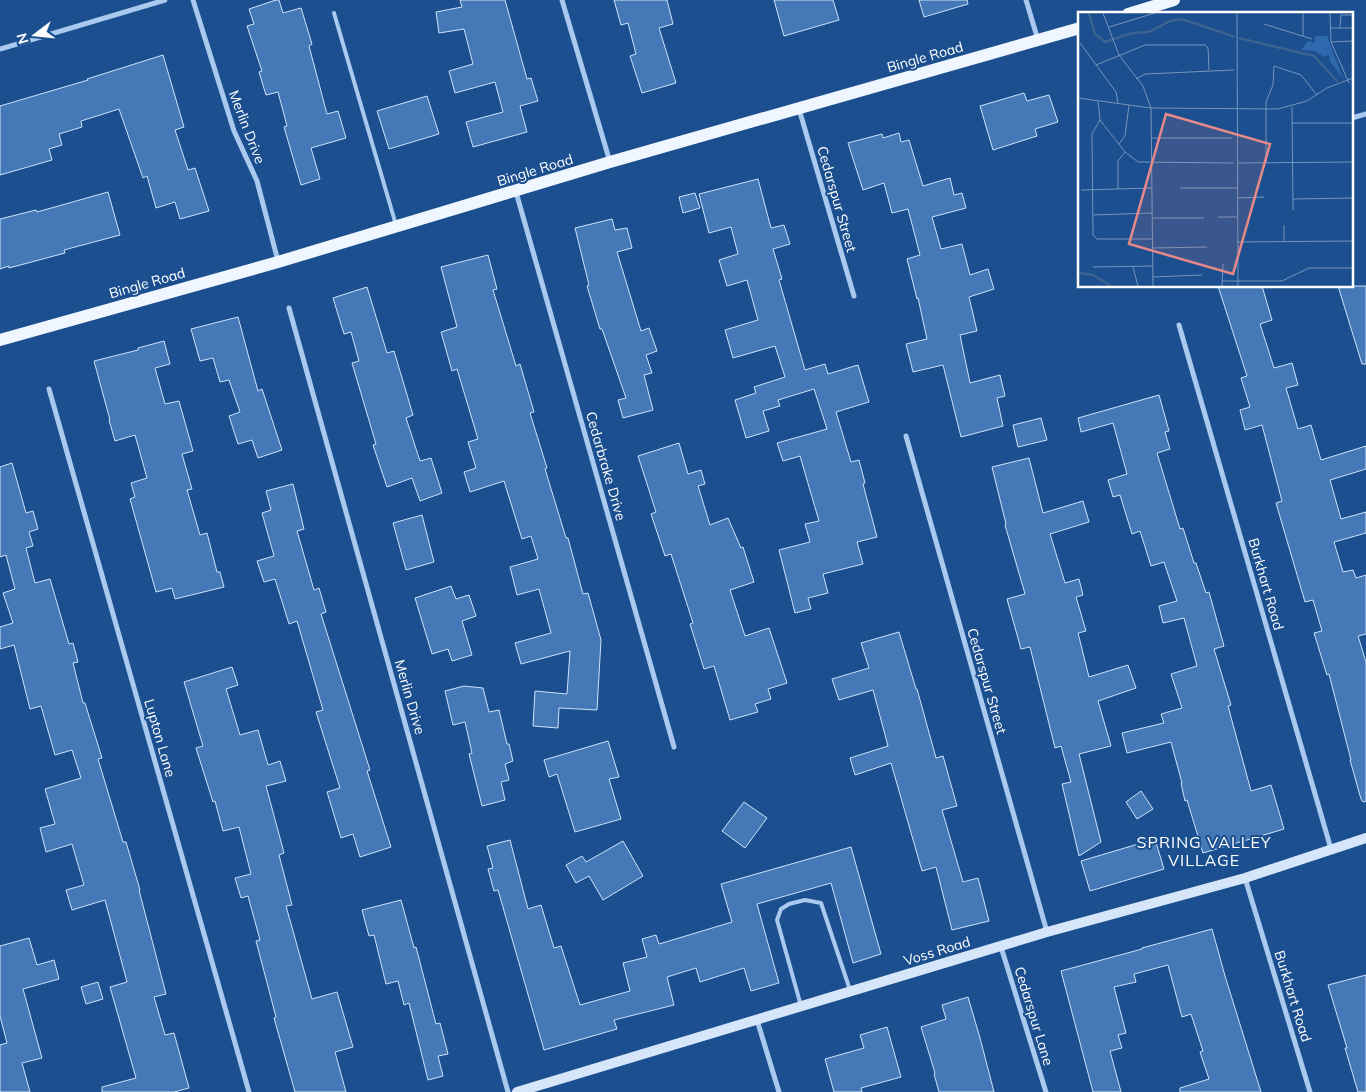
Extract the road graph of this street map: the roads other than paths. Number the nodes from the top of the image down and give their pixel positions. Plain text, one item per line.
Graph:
1 (165, 0) edge
2 (193, 0) edge
3 (562, 0) edge
4 (1026, 0) edge
5 (1174, 0) edge
6 (1135, 12) edge
7 (334, 13) dead end
8 (1078, 29) edge
9 (1038, 40) junction
10 (0, 49) edge
11 (799, 109) junction
12 (610, 162) junction
13 (516, 192) junction
14 (397, 227) junction
15 (278, 262) junction
16 (854, 296) dead end
17 (289, 308) dead end
18 (1179, 325) dead end
19 (0, 340) edge
20 (49, 389) dead end
21 (906, 436) dead end
22 (674, 747) dead end
23 (1366, 838) edge
24 (1331, 849) junction
25 (1245, 878) junction
26 (1047, 932) junction
27 (1001, 947) junction
28 (851, 992) junction
29 (801, 1007) junction
30 (756, 1020) junction
31 (249, 1092) edge
32 (508, 1092) edge
33 (517, 1092) edge
34 (779, 1092) edge
35 (1046, 1092) edge
36 (1310, 1092) edge

1 - 10 street
2 - 15 street, Merlin Drive
3 - 12 street
4 - 9 street
5 - 6 main road
7 - 14 lane
8 - 9 main road, Bingle Road
9 - 11 main road, Bingle Road
11 - 12 main road, Bingle Road
11 - 16 street, Cedarspur Street
12 - 13 main road, Bingle Road
13 - 14 main road, Bingle Road
13 - 22 street, Cedarbrake Drive
14 - 15 main road, Bingle Road
15 - 19 main road, Bingle Road
17 - 32 street, Merlin Drive
18 - 24 street, Burkhart Road
20 - 31 street, Lupton Lane
21 - 26 street, Cedarspur Street
23 - 24 street, Voss Road
24 - 25 street, Voss Road
25 - 26 street, Voss Road
25 - 36 street, Burkhart Road
26 - 27 street, Voss Road
27 - 28 street, Voss Road
27 - 35 street, Cedarspur Lane
28 - 29 street, Voss Road
28 - 29 lane
29 - 30 street, Voss Road
30 - 33 street, Voss Road
30 - 34 street

